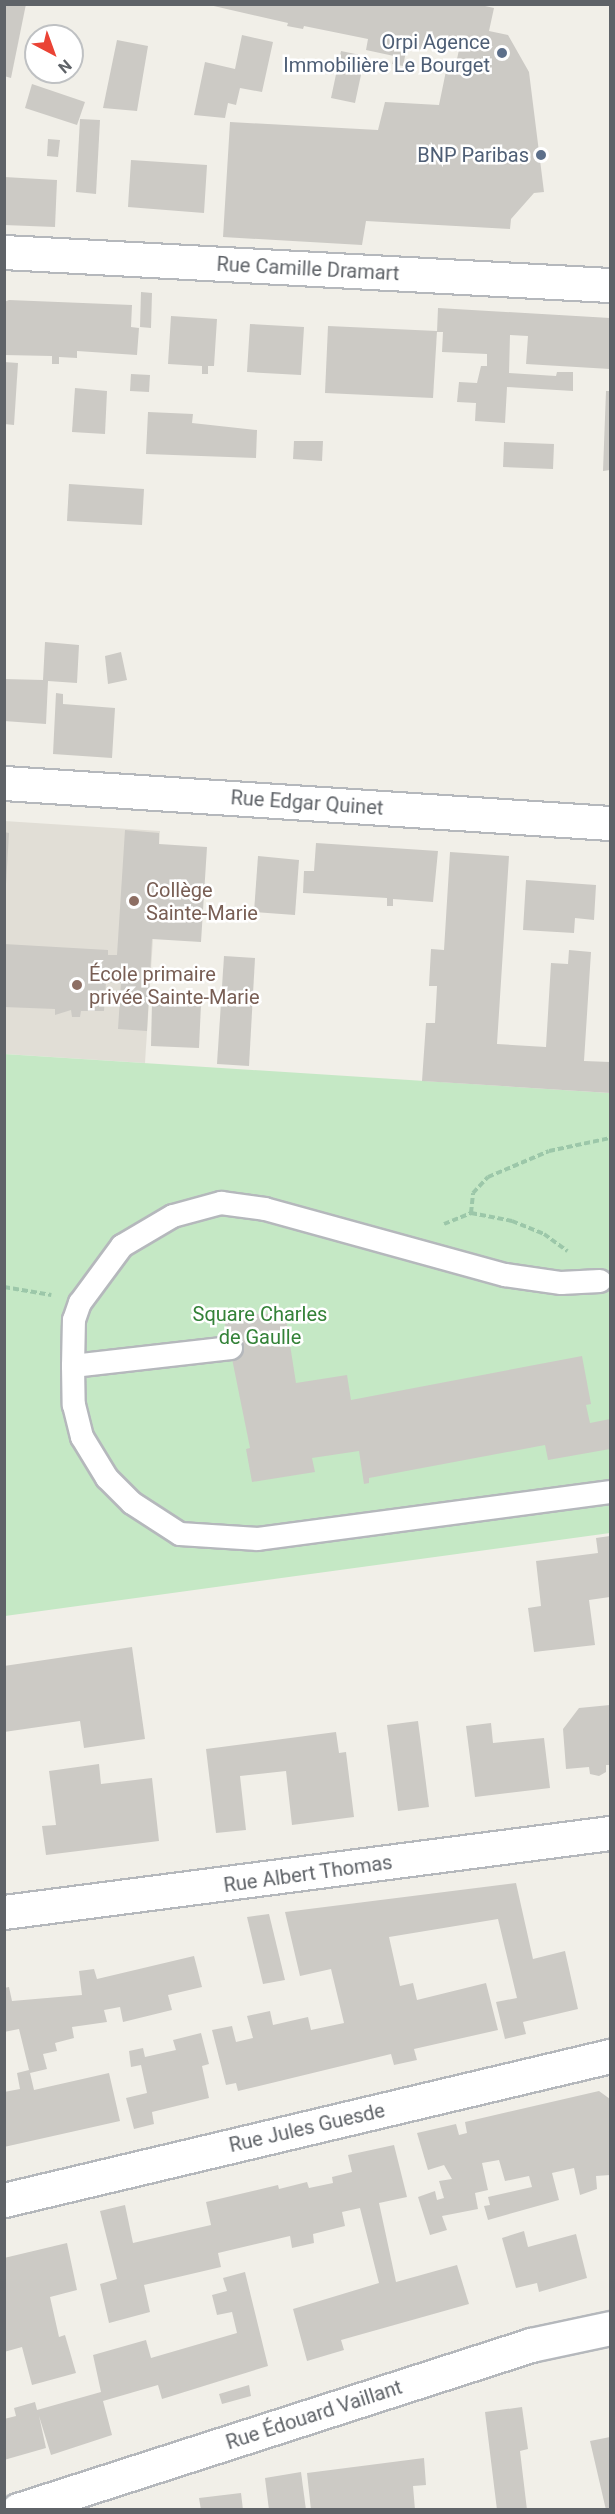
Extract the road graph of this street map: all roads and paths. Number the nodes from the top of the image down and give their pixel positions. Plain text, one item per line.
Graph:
1 (4, 252) edge
2 (610, 285) edge
3 (4, 783) edge
4 (610, 823) edge
5 (610, 1138) edge
6 (471, 1213) junction
7 (416, 1250) junction
8 (600, 1281) joint
9 (4, 1287) edge
10 (80, 1303) junction
11 (231, 1348) dead end
12 (73, 1366) junction
13 (610, 1492) edge
14 (610, 1833) edge
15 (4, 1912) edge
16 (610, 2056) edge
17 (4, 2200) edge
18 (610, 2328) edge
19 (94, 2498) edge
20 (18, 2510) edge

1 - 2 street, Rue Camille Dramart
3 - 4 street, Rue Edgar Quinet
5 - 6 path
6 - 7 path
6 - 8 path
7 - 8 lane
7 - 10 lane
9 - 10 path
10 - 12 lane
11 - 12 lane
12 - 13 lane
14 - 15 street, Rue Albert Thomas
16 - 17 street, Rue Jules Guesde
18 - 19 street, Rue Édouard Vaillant
19 - 20 street, Rue Édouard Vaillant

